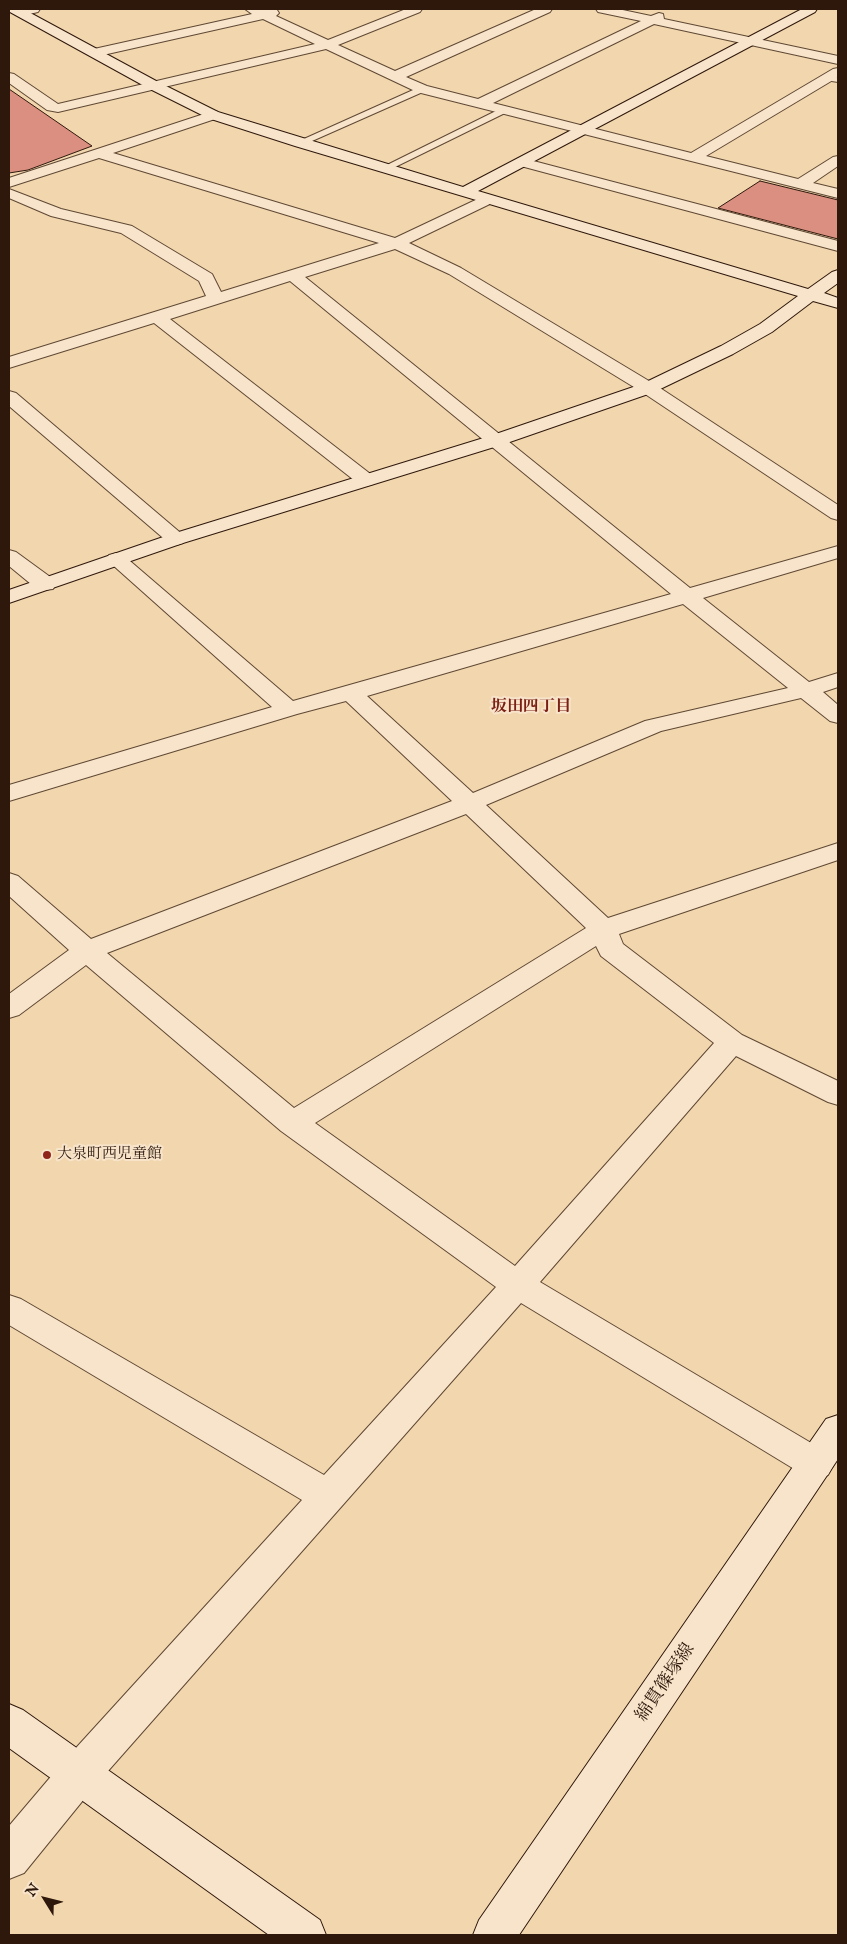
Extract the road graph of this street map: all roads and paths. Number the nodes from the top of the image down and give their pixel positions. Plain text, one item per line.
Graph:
1 (34, 9) edge
2 (251, 9) edge
3 (283, 9) edge
4 (416, 9) edge
5 (546, 9) edge
6 (602, 9) edge
7 (675, 9) edge
8 (811, 9) edge
9 (15, 12) edge
10 (265, 16) junction
11 (653, 20) junction
12 (751, 41) junction
13 (327, 45) junction
14 (94, 52) junction
15 (838, 60) edge
16 (393, 76) junction
17 (9, 77) edge
18 (835, 77) edge
19 (154, 85) junction
20 (422, 89) junction
21 (480, 103) junction
22 (504, 110) junction
23 (213, 115) junction
24 (584, 130) junction
25 (300, 143) junction
26 (98, 153) junction
27 (694, 157) junction
28 (838, 160) edge
29 (522, 162) junction
30 (386, 168) junction
31 (9, 183) edge
32 (801, 184) junction
33 (465, 192) junction
34 (9, 193) edge
35 (838, 194) edge
36 (490, 199) junction
37 (396, 243) junction
38 (838, 246) edge
39 (838, 275) edge
40 (294, 276) junction
41 (811, 295) junction
42 (216, 299) junction
43 (838, 303) edge
44 (157, 317) junction
45 (9, 363) edge
46 (648, 388) junction
47 (9, 397) edge
48 (497, 440) junction
49 (366, 480) junction
50 (838, 514) edge
51 (176, 538) junction
52 (838, 552) edge
53 (9, 556) edge
54 (116, 559) junction
55 (45, 584) junction
56 (688, 597) junction
57 (9, 598) edge
58 (838, 680) edge
59 (807, 690) junction
60 (350, 693) junction
61 (289, 709) junction
62 (838, 716) edge
63 (9, 793) edge
64 (470, 803) junction
65 (838, 851) edge
66 (9, 882) edge
67 (604, 929) junction
68 (87, 952) junction
69 (9, 1008) edge
70 (732, 1042) junction
71 (838, 1094) edge
72 (292, 1123) junction
73 (518, 1286) junction
74 (9, 1309) edge
75 (838, 1430) edge
76 (816, 1464) junction
77 (328, 1496) junction
78 (9, 1724) edge
79 (78, 1774) junction
80 (9, 1858) edge
81 (305, 1935) edge
82 (494, 1935) edge

1 - 9 street
2 - 10 street
3 - 10 street
4 - 13 street
5 - 16 street
6 - 11 street
7 - 11 street
8 - 12 street
9 - 14 street
10 - 13 street
10 - 14 street
11 - 12 street
11 - 21 street
12 - 15 street
12 - 24 street
13 - 16 street
13 - 19 street
14 - 19 street
16 - 20 street
17 - 19 street
18 - 27 street
19 - 23 street
20 - 21 street
20 - 25 lane
21 - 22 street
22 - 24 street
22 - 30 lane
23 - 25 street
23 - 26 street
24 - 27 street
24 - 29 street
25 - 30 street
26 - 31 street
26 - 37 street
27 - 32 street
28 - 32 street
29 - 33 street
29 - 38 street
30 - 33 street
32 - 35 street
33 - 36 street
34 - 42 street
36 - 37 street
36 - 41 street
37 - 40 street
37 - 46 street
39 - 41 street
40 - 42 street
40 - 48 street
41 - 43 street
41 - 46 street
42 - 44 street
44 - 45 street
44 - 49 street
46 - 48 street
46 - 50 street
47 - 51 street
48 - 49 street
48 - 56 street
49 - 51 street
51 - 54 street
52 - 56 street
53 - 55 street
54 - 55 street
54 - 61 street
55 - 57 street
56 - 59 street
56 - 60 street
58 - 59 street
59 - 62 street
59 - 64 street
60 - 61 street
60 - 64 street
61 - 63 street
64 - 67 street
64 - 68 street
65 - 67 street
66 - 68 street
67 - 70 street
67 - 72 street
68 - 69 street
68 - 72 street
70 - 71 street
70 - 73 street
72 - 73 street
73 - 76 street
73 - 77 street
74 - 77 street
75 - 76 street, 綿貫篠塚線
76 - 82 street, 綿貫篠塚線
77 - 79 street
78 - 79 street
79 - 80 street
79 - 81 street

